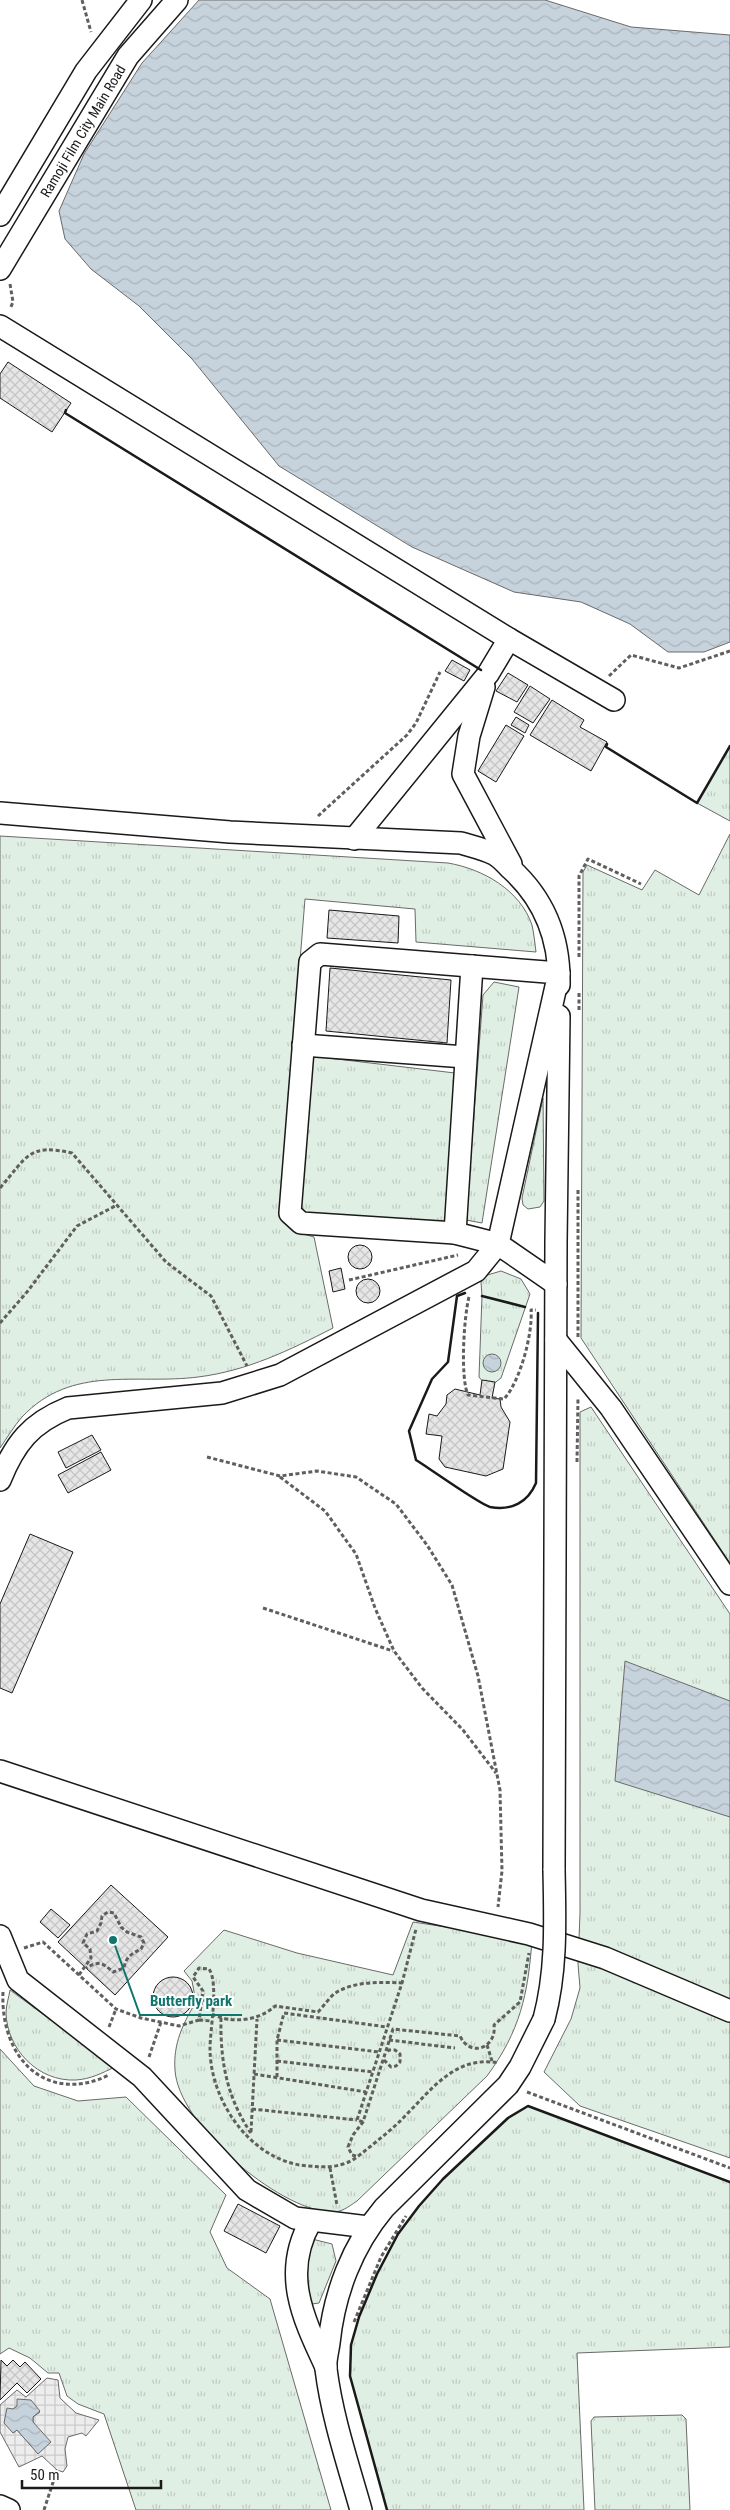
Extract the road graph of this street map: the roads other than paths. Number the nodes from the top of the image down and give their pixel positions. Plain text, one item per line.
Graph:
1 (141, 0) edge
2 (177, 0) edge
3 (0, 214) edge
4 (0, 220) edge
5 (22, 232) junction
6 (4, 273) edge
7 (1, 327) edge
8 (509, 639) junction
9 (488, 674) junction
10 (605, 694) road end
11 (0, 812) edge
12 (354, 839) junction
13 (518, 876) junction
14 (472, 966) junction
15 (559, 973) junction
16 (304, 1045) junction
17 (465, 1057) junction
18 (455, 1233) junction
19 (498, 1244) junction
20 (556, 1284) junction
21 (556, 1340) junction
22 (0, 1480) edge
23 (730, 1584) edge
24 (0, 1771) edge
25 (7, 1954) edge
26 (730, 2011) edge
27 (311, 2221) junction
28 (368, 2227) junction
29 (326, 2368) junction
30 (0, 2506) edge
31 (9, 2510) edge
32 (361, 2510) edge

1 - 3 street, Ramoji Film City Main Road
2 - 5 street, Ramoji Film City Main Road
4 - 5 street
5 - 6 street, Ramoji Film City Main Road
7 - 8 street
8 - 9 street
8 - 10 street
9 - 12 street
9 - 13 street
11 - 12 street
12 - 13 street
13 - 15 street
14 - 15 street
14 - 16 street
14 - 17 street
15 - 19 street
15 - 20 street
16 - 17 street
16 - 18 street
17 - 18 street
18 - 19 street
19 - 20 street
19 - 22 street
20 - 21 street
21 - 23 street
21 - 28 street, bridge
24 - 26 street
25 - 27 street
27 - 28 street
27 - 29 street
28 - 29 street
29 - 32 street
30 - 31 street

